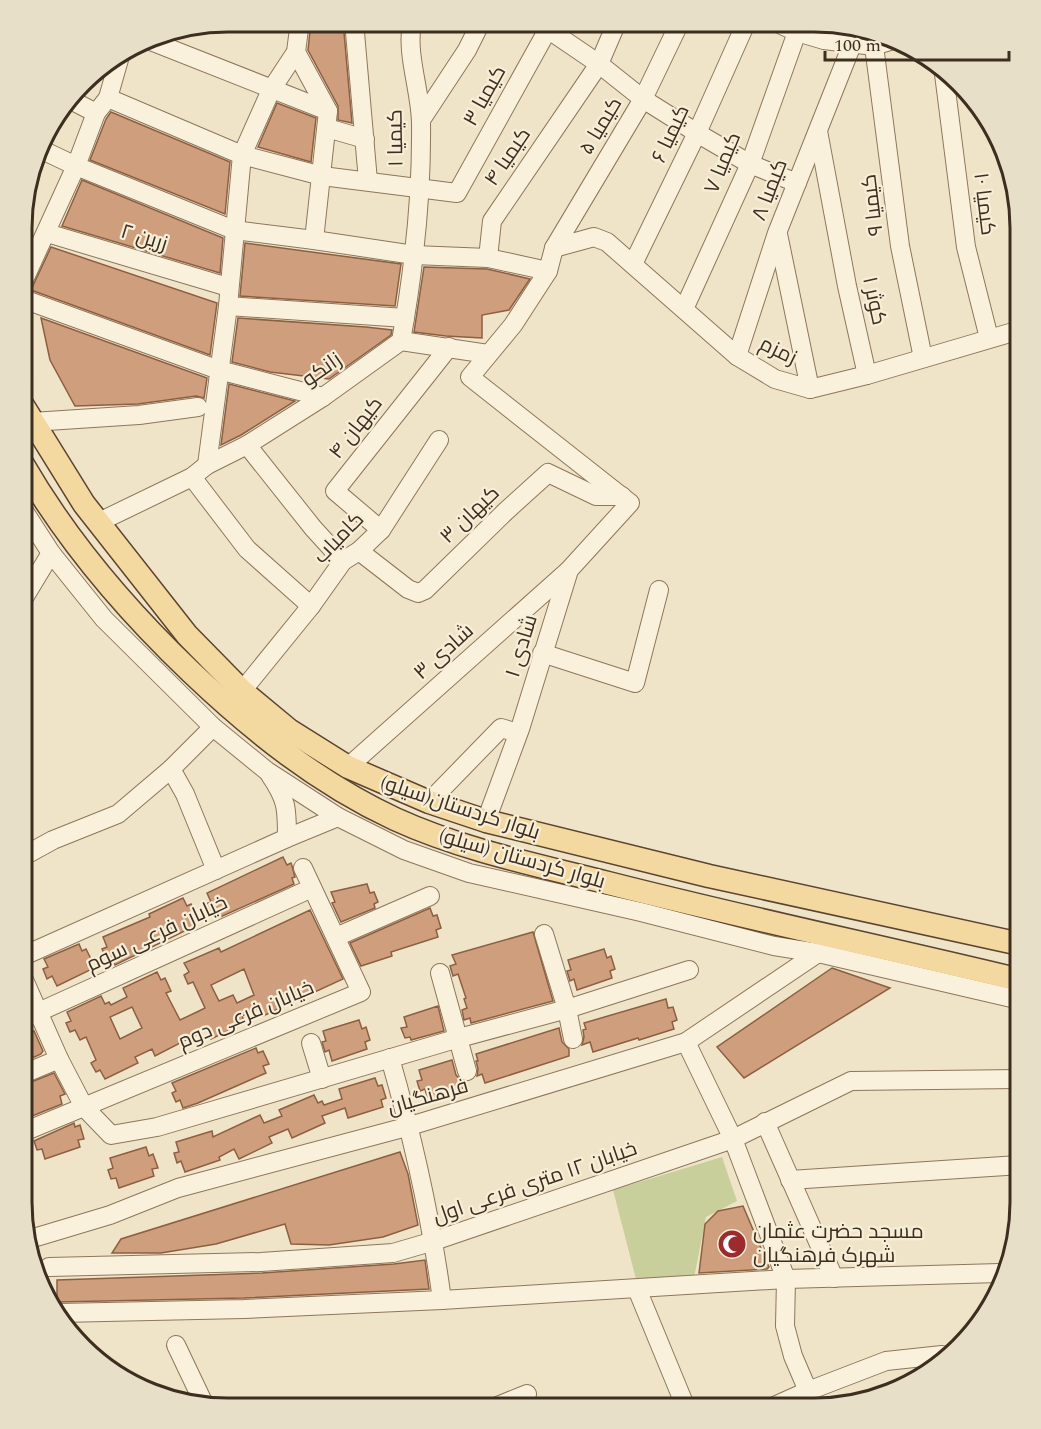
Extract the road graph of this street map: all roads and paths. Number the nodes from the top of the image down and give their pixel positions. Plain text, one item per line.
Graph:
1 (295, 32) edge
2 (355, 32) edge
3 (411, 32) edge
4 (476, 32) edge
5 (547, 32) edge
6 (558, 32) edge
7 (613, 32) edge
8 (675, 32) edge
9 (742, 32) edge
10 (797, 32) edge
11 (827, 33) edge
12 (853, 42) junction
13 (158, 44) edge
14 (882, 44) edge
15 (296, 52) junction
16 (599, 64) junction
17 (116, 66) edge
18 (945, 82) edge
19 (271, 90) junction
20 (108, 98) junction
21 (643, 99) junction
22 (77, 103) edge
23 (96, 113) junction
24 (327, 120) junction
25 (421, 120) junction
26 (817, 129) junction
27 (697, 133) junction
28 (365, 139) junction
29 (47, 152) edge
30 (242, 155) junction
31 (750, 164) junction
32 (76, 166) junction
33 (322, 176) junction
34 (368, 181) junction
35 (797, 183) junction
36 (418, 188) junction
37 (234, 231) junction
38 (46, 233) junction
39 (777, 233) junction
40 (314, 240) junction
41 (554, 248) junction
42 (414, 255) junction
43 (488, 258) junction
44 (32, 263) edge
45 (633, 264) junction
46 (548, 271) junction
47 (228, 296) junction
48 (32, 302) edge
49 (684, 309) junction
50 (405, 318) junction
51 (1010, 333) edge
52 (989, 338) junction
53 (401, 341) junction
54 (449, 346) junction
55 (488, 354) junction
56 (737, 356) junction
57 (923, 358) junction
58 (219, 370) junction
59 (867, 375) junction
60 (810, 389) junction
61 (323, 397) junction
62 (198, 407) dead end
63 (32, 413) edge
64 (32, 421) edge
65 (439, 440) dead end
66 (247, 445) junction
67 (207, 465) junction
68 (192, 477) junction
69 (32, 480) edge
70 (626, 499) junction
71 (99, 522) junction
72 (381, 530) junction
73 (32, 531) edge
74 (359, 551) junction
75 (51, 553) junction
76 (343, 561) junction
77 (569, 570) junction
78 (32, 584) edge
79 (659, 590) dead end
80 (311, 606) junction
81 (542, 653) junction
82 (242, 691) junction
83 (213, 727) junction
84 (510, 731) junction
85 (348, 767) junction
86 (171, 770) junction
87 (267, 771) junction
88 (429, 802) junction
89 (338, 817) junction
90 (486, 821) junction
91 (287, 838) junction
92 (32, 852) edge
93 (303, 868) dead end
94 (216, 870) junction
95 (709, 876) junction
96 (312, 888) junction
97 (430, 896) dead end
98 (708, 908) junction
99 (544, 934) dead end
100 (336, 937) junction
101 (1009, 942) edge
102 (820, 943) junction
103 (32, 952) edge
104 (689, 970) dead end
105 (440, 973) dead end
106 (1009, 978) edge
107 (32, 997) edge
108 (1009, 997) edge
109 (567, 1009) junction
110 (39, 1012) junction
111 (32, 1015) edge
112 (459, 1038) junction
113 (573, 1040) dead end
114 (686, 1042) junction
115 (311, 1043) dead end
116 (390, 1058) junction
117 (59, 1059) junction
118 (32, 1070) edge
119 (467, 1071) dead end
120 (322, 1079) junction
121 (1009, 1082) edge
122 (84, 1107) junction
123 (765, 1122) junction
124 (410, 1126) junction
125 (32, 1128) edge
126 (733, 1139) junction
127 (1009, 1166) edge
128 (790, 1180) junction
129 (35, 1238) edge
130 (434, 1241) junction
131 (49, 1266) dead end
132 (995, 1273) edge
133 (834, 1278) junction
134 (786, 1279) junction
135 (637, 1289) junction
136 (442, 1300) junction
137 (65, 1313) edge
138 (176, 1345) dead end
139 (936, 1355) edge
140 (808, 1391) junction
141 (527, 1394) dead end
142 (200, 1396) edge
143 (517, 1398) edge
144 (682, 1398) edge
145 (792, 1398) edge

1 - 15 street
2 - 28 street
3 - 25 street, کیمیا ۱
4 - 25 street
5 - 36 street, کیمیا ۳
6 - 16 street
7 - 16 street, کیمیا ۴
8 - 21 street, کیمیا ۵
9 - 27 street, کیمیا ۶
10 - 31 street, کیمیا ۷
11 - 12 street
12 - 14 street
12 - 26 street, کیمیا ۸
13 - 19 street
14 - 57 street, کیمیا ۹
15 - 19 street
15 - 24 street
16 - 21 street
16 - 43 street, کیمیا ۴
17 - 20 street
18 - 52 street, کیمیا ۱۰
19 - 24 street
19 - 30 street
20 - 23 street
20 - 30 street
21 - 27 street
21 - 41 street, کیمیا ۵
22 - 23 street
23 - 32 street
24 - 28 street
24 - 33 street
25 - 36 street, کیمیا ۱
26 - 35 street, کیمیا ۸
26 - 59 street, کوثر ۱
27 - 31 street
27 - 45 street, کیمیا ۶
28 - 34 street
29 - 32 street
30 - 33 street
30 - 37 street
31 - 35 street
31 - 49 street, کیمیا ۷
32 - 37 street
32 - 38 street
33 - 34 street
33 - 40 street
34 - 36 street
35 - 39 street, کیمیا ۸
36 - 42 street, کیمیا ۱
37 - 40 street
37 - 47 street
38 - 44 street
38 - 47 street, زرین ۲
39 - 56 street, کیمیا ۸
39 - 60 street
40 - 42 street
41 - 45 street, زمزم
41 - 46 street
42 - 43 street
42 - 50 street
43 - 46 street
45 - 49 street, زمزم
46 - 55 street
47 - 50 street, زرین ۲
47 - 58 street
48 - 58 street
49 - 56 street, زمزم
50 - 53 street
51 - 52 street, زمزم
52 - 57 street, زمزم
53 - 54 street
53 - 61 street, زانکو
54 - 55 street
54 - 72 street, کیهان ۴
55 - 70 street
56 - 60 street, زمزم
57 - 59 street, زمزم
58 - 61 street
58 - 67 street
59 - 60 street, زمزم
61 - 66 street, زانکو
62 - 63 street
64 - 71 main road, بلوار کردستان(سیلو)
65 - 72 street, کامیاب
66 - 67 street, زانکو
66 - 76 street
67 - 68 street, زانکو
68 - 71 street, زانکو
68 - 80 street
69 - 98 main road, بلوار کردستان (سیلو)
70 - 74 street, کیهان ۳
70 - 77 street, شادی ۱
71 - 82 main road, بلوار کردستان(سیلو)
72 - 74 street, کامیاب
73 - 75 street
74 - 76 street, کامیاب
75 - 78 street
75 - 83 street
76 - 80 street, کامیاب
77 - 81 street, شادی ۱
77 - 85 street, شادی ۳
79 - 81 street
80 - 82 street, کامیاب
81 - 84 street, شادی ۱
82 - 85 main road, بلوار کردستان(سیلو)
83 - 86 street
83 - 87 street
84 - 88 street
84 - 90 street, شادی ۱
85 - 88 main road, بلوار کردستان(سیلو)
86 - 92 street
86 - 94 street
87 - 89 street
87 - 91 street
88 - 90 main road, بلوار کردستان(سیلو)
89 - 91 street
89 - 102 street
90 - 95 main road, بلوار کردستان(سیلو)
91 - 94 street
93 - 96 street, خیابان فرعی دوم
94 - 103 street
95 - 98 main road
95 - 101 main road, بلوار کردستان(سیلو)
96 - 100 street, خیابان فرعی دوم
96 - 110 street, خیابان فرعی سوم
97 - 100 street
98 - 102 main road, بلوار کردستان (سیلو)
99 - 109 street
100 - 122 street, خیابان فرعی دوم
102 - 106 main road, بلوار کردستان (سیلو)
102 - 108 street
102 - 114 street, فرهنگیان
104 - 109 street
105 - 112 street
107 - 110 street
109 - 112 street
109 - 113 street
110 - 111 street, خیابان فرعی سوم
110 - 117 street
112 - 116 street
112 - 119 street
114 - 124 street, فرهنگیان
114 - 126 street
115 - 120 street
116 - 120 street
116 - 124 street
117 - 118 street
117 - 122 street
120 - 122 street
121 - 123 street, خیابان ۱۲ متری فرعی اول
122 - 125 street, خیابان فرعی دوم
123 - 126 street, خیابان ۱۲ متری فرعی اول
123 - 128 street
124 - 129 street, فرهنگیان
124 - 130 street
126 - 130 street, خیابان ۱۲ متری فرعی اول
126 - 134 street
127 - 128 street
128 - 133 street
130 - 131 street, خیابان ۱۲ متری فرعی اول
130 - 136 street
132 - 133 street
133 - 134 street
134 - 135 street
134 - 140 street
135 - 136 street
135 - 144 street
136 - 137 street
138 - 142 street
139 - 140 street
140 - 145 street
141 - 143 street

